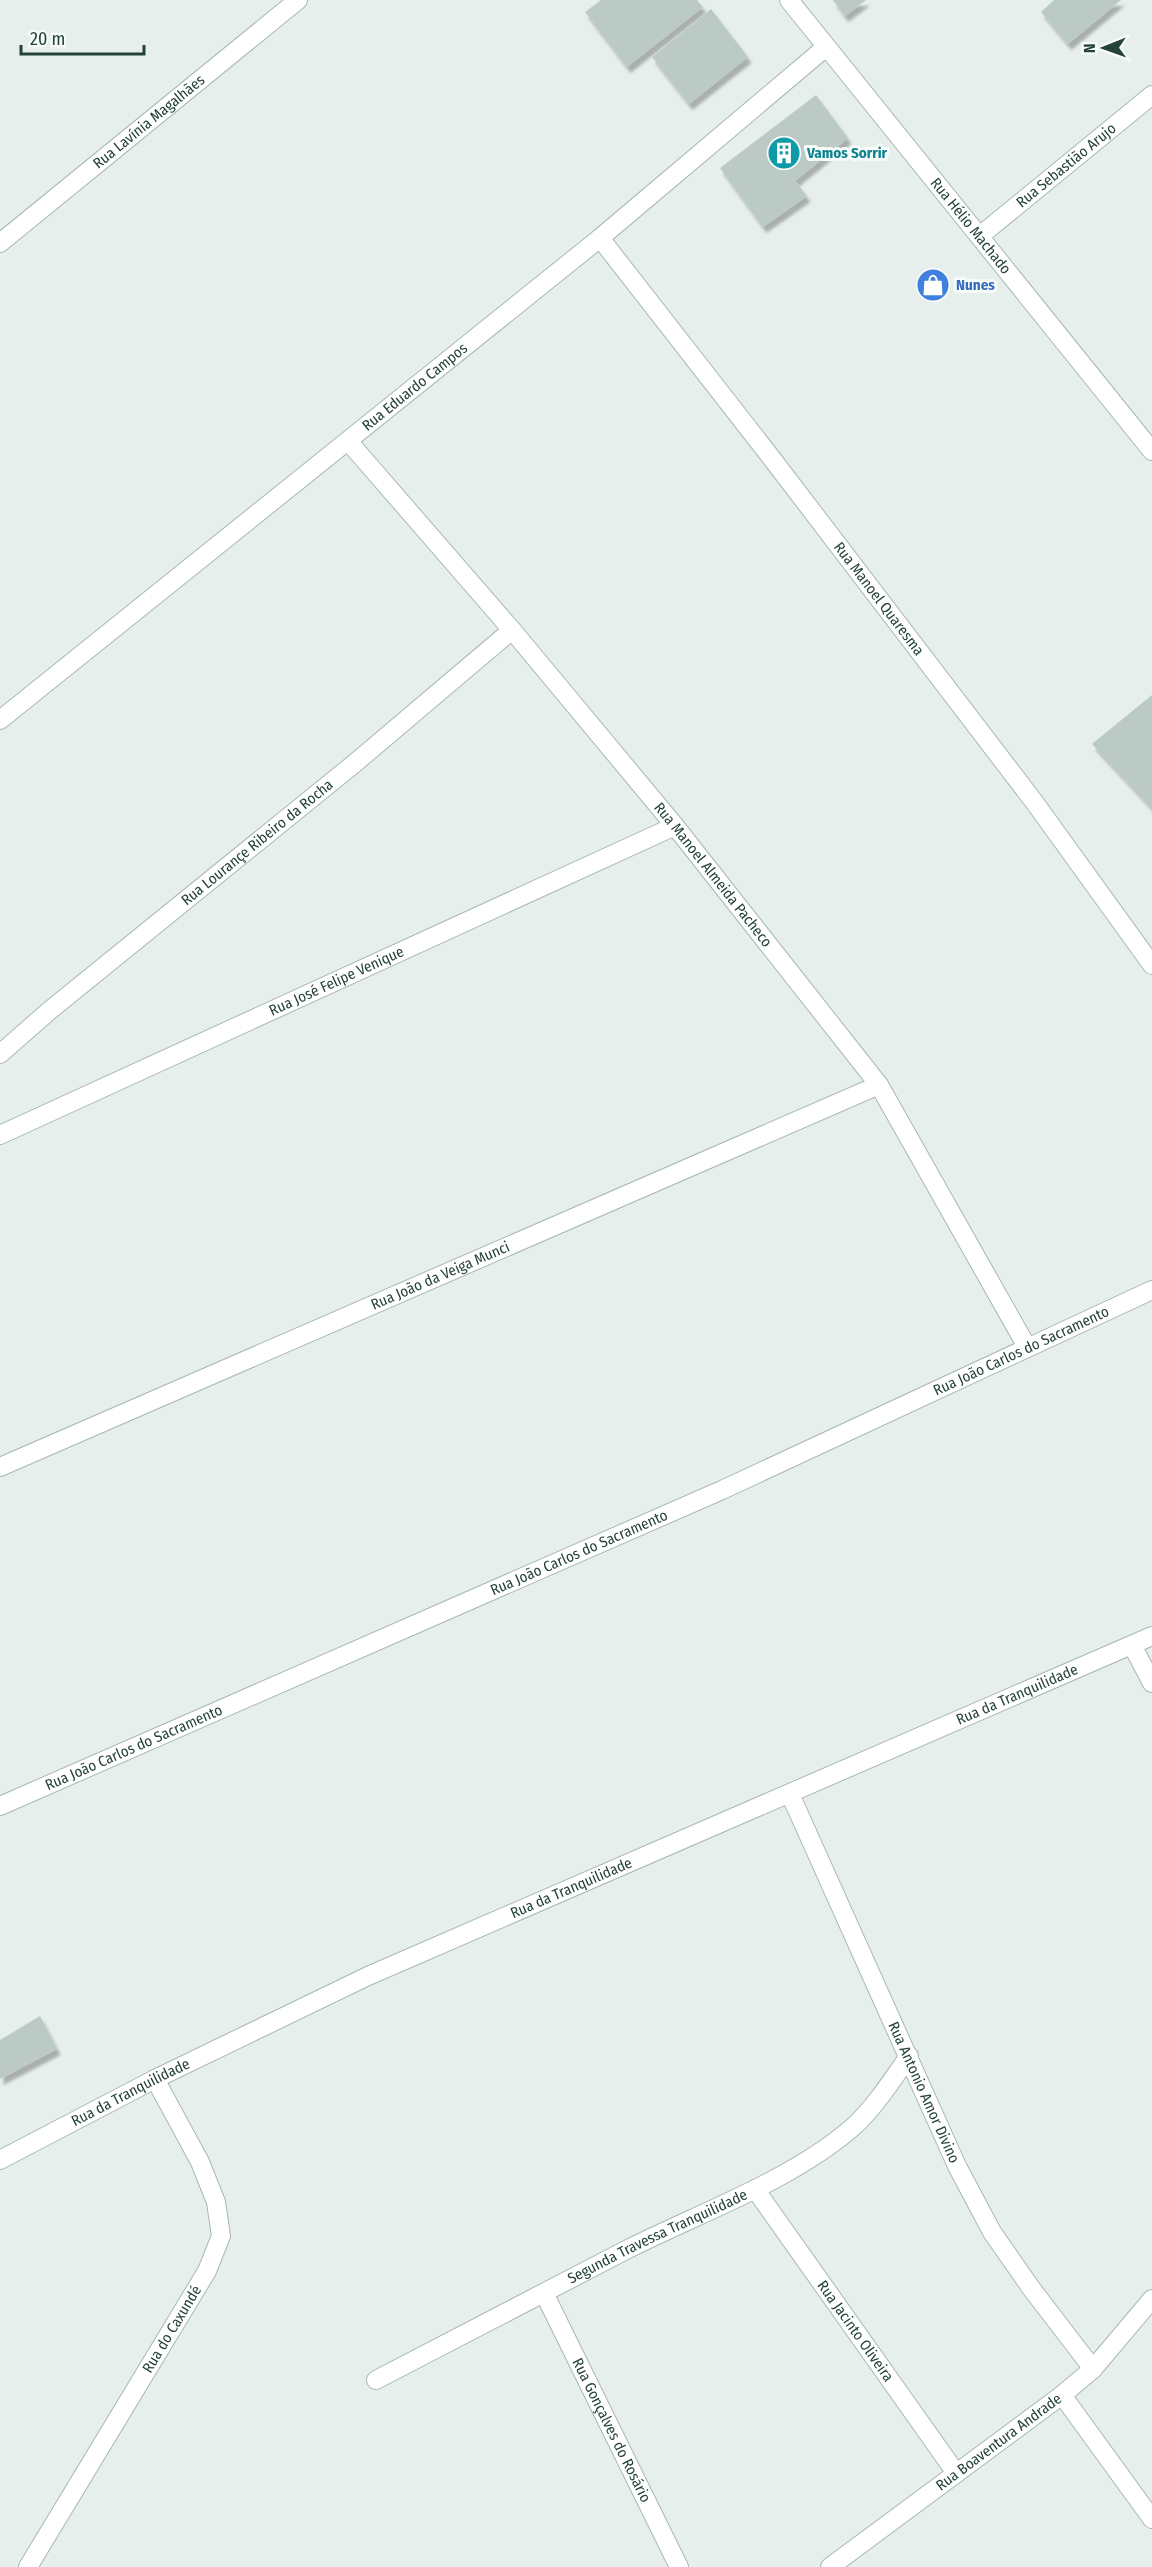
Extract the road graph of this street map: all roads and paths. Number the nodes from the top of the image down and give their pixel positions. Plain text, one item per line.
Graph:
1 (298, 0) edge
2 (789, 0) edge
3 (826, 47) junction
4 (1152, 95) edge
5 (981, 236) junction
6 (600, 238) junction
7 (0, 243) edge
8 (348, 441) junction
9 (1152, 451) edge
10 (512, 630) junction
11 (0, 720) edge
12 (675, 826) junction
13 (1152, 965) edge
14 (0, 1054) edge
15 (879, 1085) junction
16 (0, 1135) edge
17 (1152, 1290) edge
18 (1027, 1347) junction
19 (0, 1467) edge
20 (1152, 1636) edge
21 (1132, 1645) junction
22 (1152, 1683) edge
23 (790, 1794) junction
24 (0, 1806) edge
25 (909, 2056) junction
26 (155, 2079) junction
27 (0, 2160) edge
28 (755, 2189) junction
29 (544, 2293) junction
30 (1152, 2299) edge
31 (1093, 2368) junction
32 (376, 2380) dead end
33 (1062, 2395) junction
34 (956, 2473) junction
35 (1152, 2519) edge
36 (28, 2567) edge
37 (680, 2567) edge
38 (830, 2567) edge

1 - 7 street, Rua Lavínia Magalhães
2 - 3 street, Rua Hélio Machado
3 - 5 street, Rua Hélio Machado
3 - 6 street, Rua Eduardo Campos
4 - 5 street, Rua Sebastião Arujo
5 - 9 street, Rua Hélio Machado
6 - 8 street, Rua Eduardo Campos
6 - 13 street, Rua Manoel Quaresma
8 - 10 street, Rua Manoel Almeida Pacheco
8 - 11 street, Rua Eduardo Campos
10 - 12 street, Rua Manoel Almeida Pacheco
10 - 14 street, Rua Lourançe Ribeiro da Rocha
12 - 15 street, Rua Manoel Almeida Pacheco
12 - 16 street, Rua José Felipe Venique
15 - 18 street, Rua Manoel Almeida Pacheco
15 - 19 street, Rua João da Veiga Munci
17 - 18 street, Rua João Carlos do Sacramento
18 - 24 street, Rua João Carlos do Sacramento
20 - 21 street, Rua da Tranquilidade
21 - 22 street
21 - 23 street, Rua da Tranquilidade
23 - 25 street, Rua Antonio Amor Divino
23 - 26 street, Rua da Tranquilidade
25 - 28 street, Segunda Travessa Tranquilidade
25 - 31 street, Rua Antonio Amor Divino
26 - 27 street, Rua da Tranquilidade
26 - 36 street, Rua do Caxundé
28 - 29 street, Segunda Travessa Tranquilidade
28 - 34 street, Rua Jacinto Oliveira
29 - 32 street, Segunda Travessa Tranquilidade
29 - 37 street, Rua Gonçalves do Rosário
30 - 31 street, Rua Boaventura Andrade
31 - 33 street, Rua Boaventura Andrade
33 - 34 street, Rua Boaventura Andrade
33 - 35 street
34 - 38 street, Rua Boaventura Andrade

